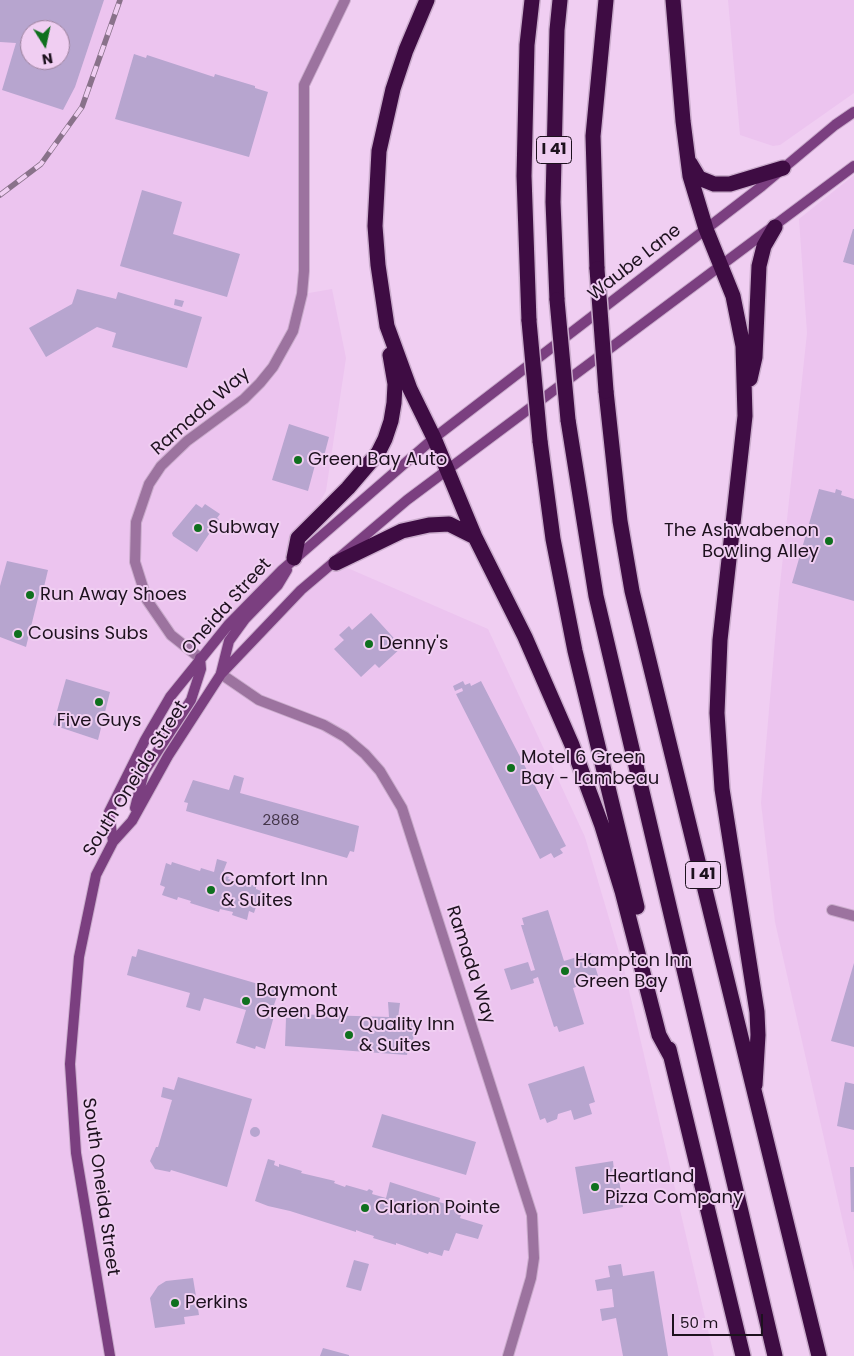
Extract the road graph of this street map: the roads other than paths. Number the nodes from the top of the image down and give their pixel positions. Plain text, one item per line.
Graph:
1 (345, 0) edge
2 (427, 0) edge
3 (532, 0) edge
4 (560, 0) edge
5 (606, 0) edge
6 (673, 0) edge
7 (854, 112) edge
8 (687, 156) junction
9 (854, 166) edge
10 (784, 168) junction
11 (775, 227) junction
12 (706, 228) junction
13 (722, 266) junction
14 (387, 326) junction
15 (745, 392) junction
16 (434, 438) junction
17 (446, 471) junction
18 (475, 537) junction
19 (294, 558) junction
20 (336, 563) junction
21 (200, 658) junction
22 (221, 674) junction
23 (132, 821) junction
24 (113, 842) junction
25 (832, 910) dead end
26 (854, 916) edge
27 (671, 1057) junction
28 (755, 1085) junction
29 (110, 1356) edge
30 (508, 1356) edge
31 (743, 1356) edge
32 (775, 1356) edge
33 (819, 1356) edge

1 - 21 street, Ramada Way
2 - 14 highway
3 - 27 highway, bridge
4 - 32 highway, I 41, bridge
5 - 28 highway, I 41, bridge
6 - 8 highway
7 - 10 street, Waube Lane
8 - 10 highway
8 - 12 highway
9 - 11 street
10 - 12 street, Waube Lane
11 - 13 street
11 - 15 highway
12 - 13 highway
12 - 16 street, Waube Lane
13 - 15 highway
13 - 17 street
14 - 16 highway
14 - 19 highway
15 - 28 highway
16 - 17 highway
16 - 19 street, Oneida Street
17 - 18 highway
17 - 20 street, South Oneida Street
18 - 20 highway
18 - 27 highway
19 - 21 street, Oneida Street
19 - 22 street
20 - 22 street, South Oneida Street
21 - 23 street
21 - 24 street, Oneida Street
22 - 23 street, South Oneida Street
22 - 30 street, Ramada Way
23 - 24 street, South Oneida Street
24 - 29 street, South Oneida Street
25 - 26 street
27 - 31 highway
28 - 33 highway, I 41

